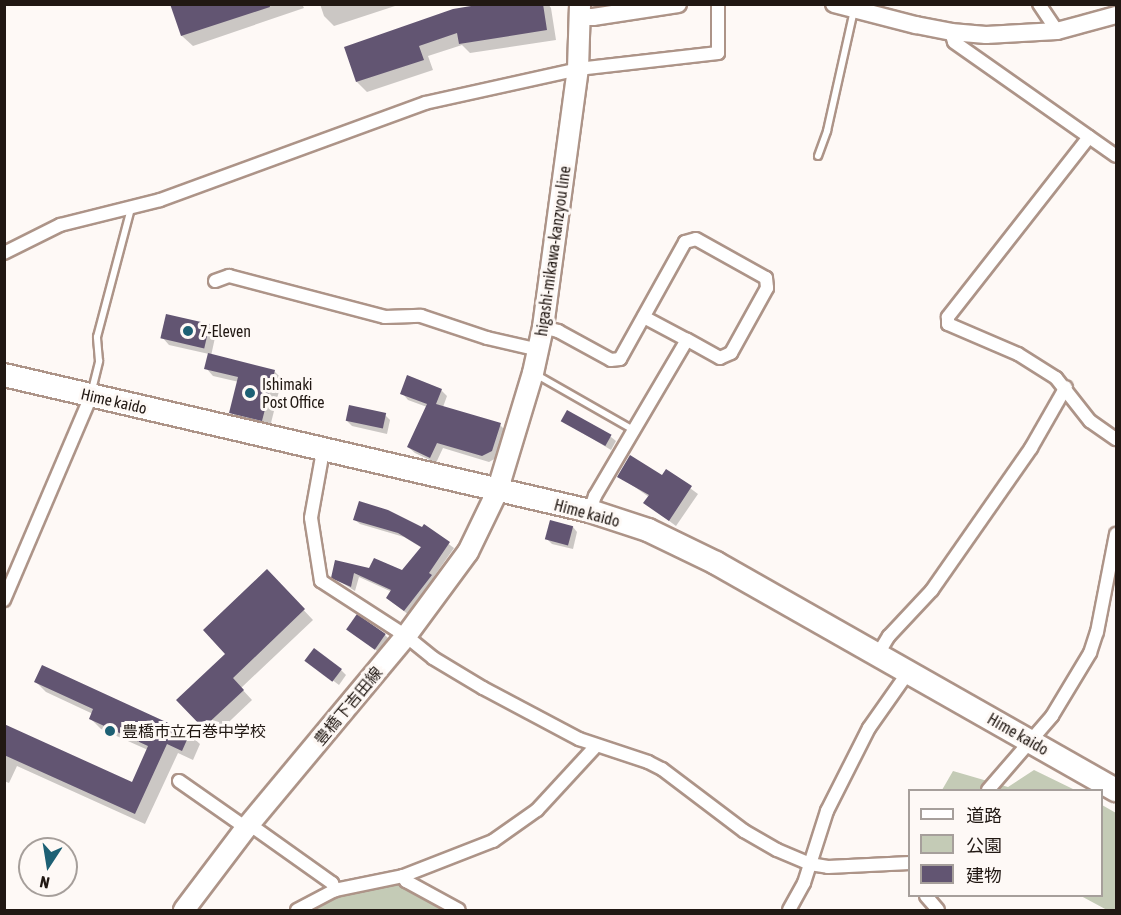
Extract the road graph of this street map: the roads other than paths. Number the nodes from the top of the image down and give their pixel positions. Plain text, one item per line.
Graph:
1 (678, 4) edge
2 (718, 4) edge
3 (834, 4) edge
4 (1039, 4) edge
5 (579, 10) edge
6 (854, 10) junction
7 (1116, 15) edge
8 (1057, 30) junction
9 (951, 32) junction
10 (578, 69) junction
11 (1089, 137) junction
12 (818, 156) dead end
13 (1116, 156) edge
14 (131, 207) junction
15 (4, 253) edge
16 (215, 281) dead end
17 (644, 318) junction
18 (543, 327) junction
19 (687, 340) junction
20 (539, 350) junction
21 (533, 373) junction
22 (4, 375) edge
23 (1066, 387) junction
24 (91, 396) junction
25 (635, 432) junction
26 (1116, 440) edge
27 (323, 451) junction
28 (497, 492) junction
29 (590, 512) junction
30 (1116, 534) edge
31 (4, 600) edge
32 (406, 636) junction
33 (878, 654) junction
34 (909, 671) junction
35 (1032, 742) junction
36 (596, 746) junction
37 (179, 782) dead end
38 (989, 789) edge
39 (1116, 790) edge
40 (248, 826) junction
41 (810, 864) junction
42 (908, 865) edge
43 (403, 876) junction
44 (335, 890) junction
45 (927, 897) edge
46 (184, 910) edge
47 (297, 910) edge
48 (459, 910) edge
49 (789, 910) edge
50 (938, 910) edge

1 - 5 street
2 - 10 street
3 - 6 street
4 - 8 street
5 - 10 main road, higashi-mikawa-kanzyou line
6 - 9 street
6 - 12 lane
7 - 8 street
8 - 9 street
9 - 11 street
10 - 14 street
10 - 18 main road, higashi-mikawa-kanzyou line
11 - 13 street
11 - 23 street
14 - 15 street
14 - 24 lane
16 - 20 street
17 - 18 street
17 - 19 street
17 - 19 street
18 - 20 main road, higashi-mikawa-kanzyou line
19 - 25 street
20 - 21 main road, higashi-mikawa-kanzyou line
21 - 25 lane
21 - 28 main road, higashi-mikawa-kanzyou line
22 - 24 highway, Hime kaido
23 - 26 street
23 - 33 street
24 - 27 highway, Hime kaido
24 - 31 street
25 - 29 street
27 - 28 highway, Hime kaido
27 - 32 street
28 - 29 highway, Hime kaido
28 - 32 main road, 豊橋下吉田線
29 - 33 highway, Hime kaido
30 - 35 street
32 - 36 street
32 - 40 main road, 豊橋下吉田線
33 - 34 highway, Hime kaido
34 - 35 highway, Hime kaido
34 - 41 street
35 - 38 street
35 - 39 highway, Hime kaido
36 - 41 street
36 - 43 street
37 - 40 street
40 - 44 street
40 - 46 main road, 豊橋下吉田線
41 - 42 street
41 - 49 street
43 - 44 street
43 - 48 street
44 - 47 street
45 - 50 street

